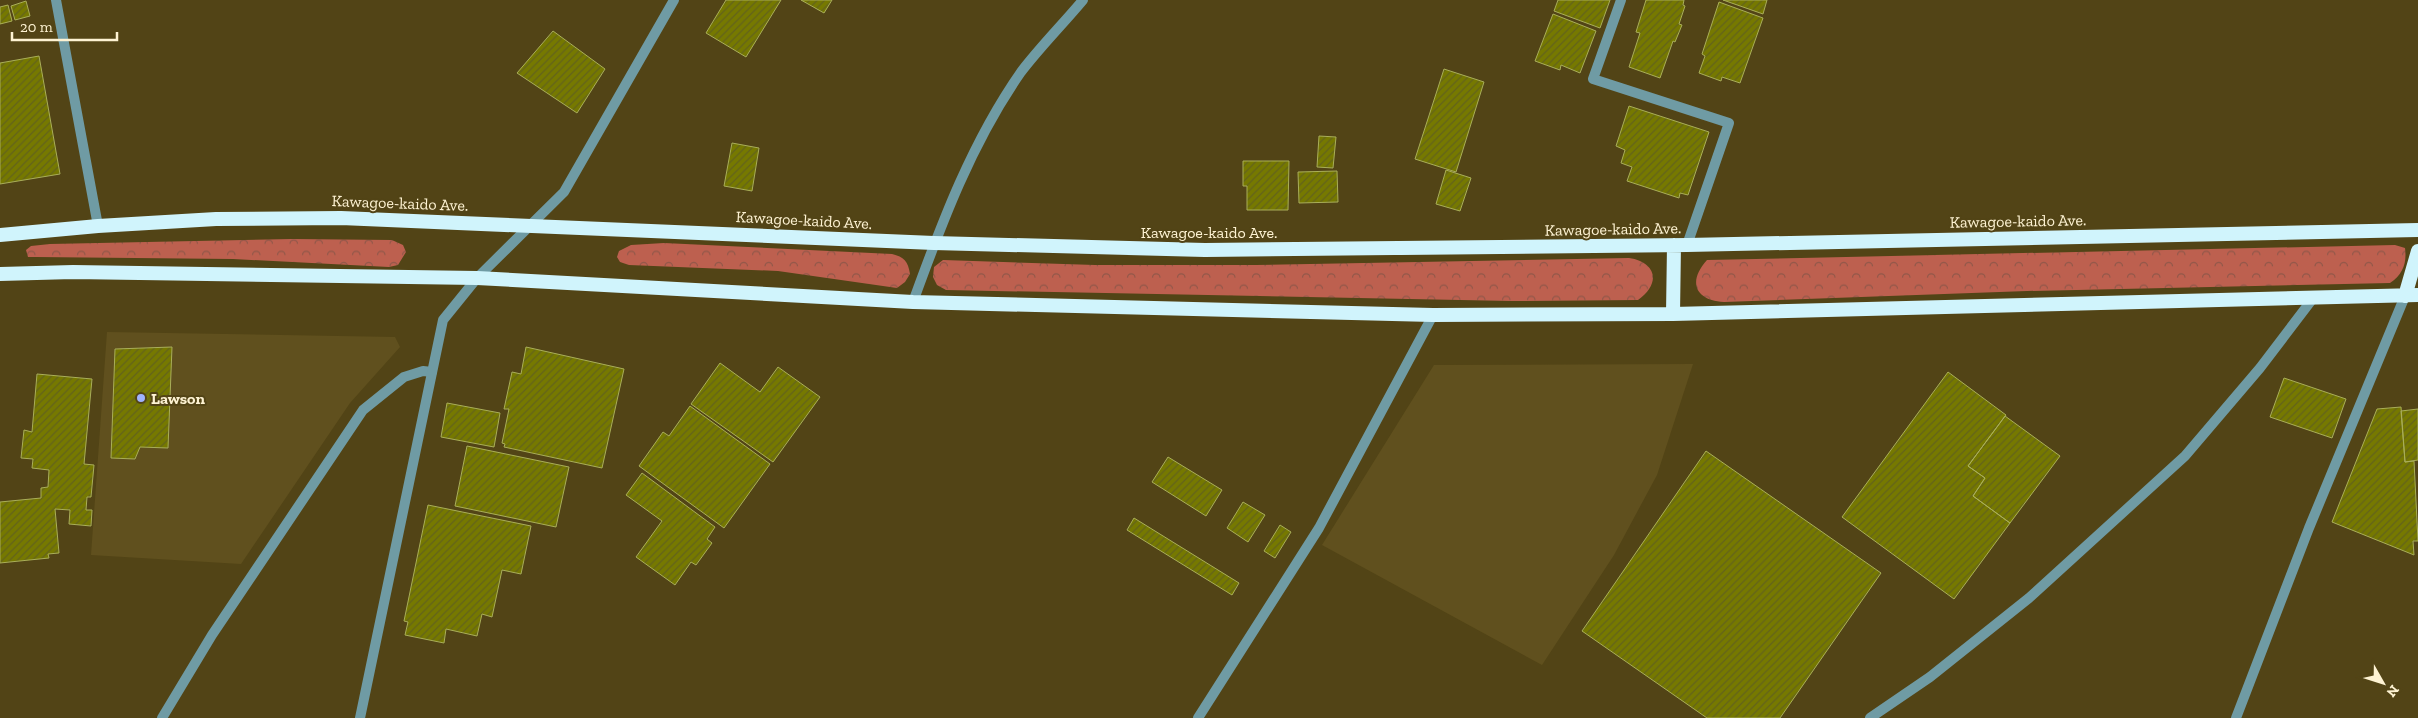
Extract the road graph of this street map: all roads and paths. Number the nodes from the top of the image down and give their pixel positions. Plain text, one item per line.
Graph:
1 (56, 0) edge
2 (674, 0) edge
3 (1083, 0) edge
4 (1621, 0) edge
5 (532, 225) junction
6 (98, 226) junction
7 (2418, 230) edge
8 (0, 235) edge
9 (934, 243) junction
10 (1680, 246) junction
11 (2418, 251) edge
12 (0, 274) edge
13 (477, 278) junction
14 (2412, 296) edge
15 (2314, 298) junction
16 (913, 302) junction
17 (1673, 314) junction
18 (1433, 315) junction
19 (432, 372) junction
20 (162, 718) edge
21 (360, 718) edge
22 (1198, 718) edge
23 (1870, 718) edge
24 (2236, 718) edge

1 - 6 street
2 - 5 street
3 - 9 street
4 - 10 street
5 - 6 highway, Kawagoe-kaido Ave.
5 - 9 highway, Kawagoe-kaido Ave.
5 - 13 street
6 - 8 highway, Kawagoe-kaido Ave.
7 - 10 highway, Kawagoe-kaido Ave.
9 - 10 highway, Kawagoe-kaido Ave.
9 - 16 street
10 - 17 highway
11 - 14 highway
12 - 13 highway
13 - 16 highway
13 - 19 street
14 - 15 highway
14 - 24 street
15 - 17 highway
15 - 23 street
16 - 18 highway
17 - 18 highway
18 - 22 street
19 - 20 street
19 - 21 street

